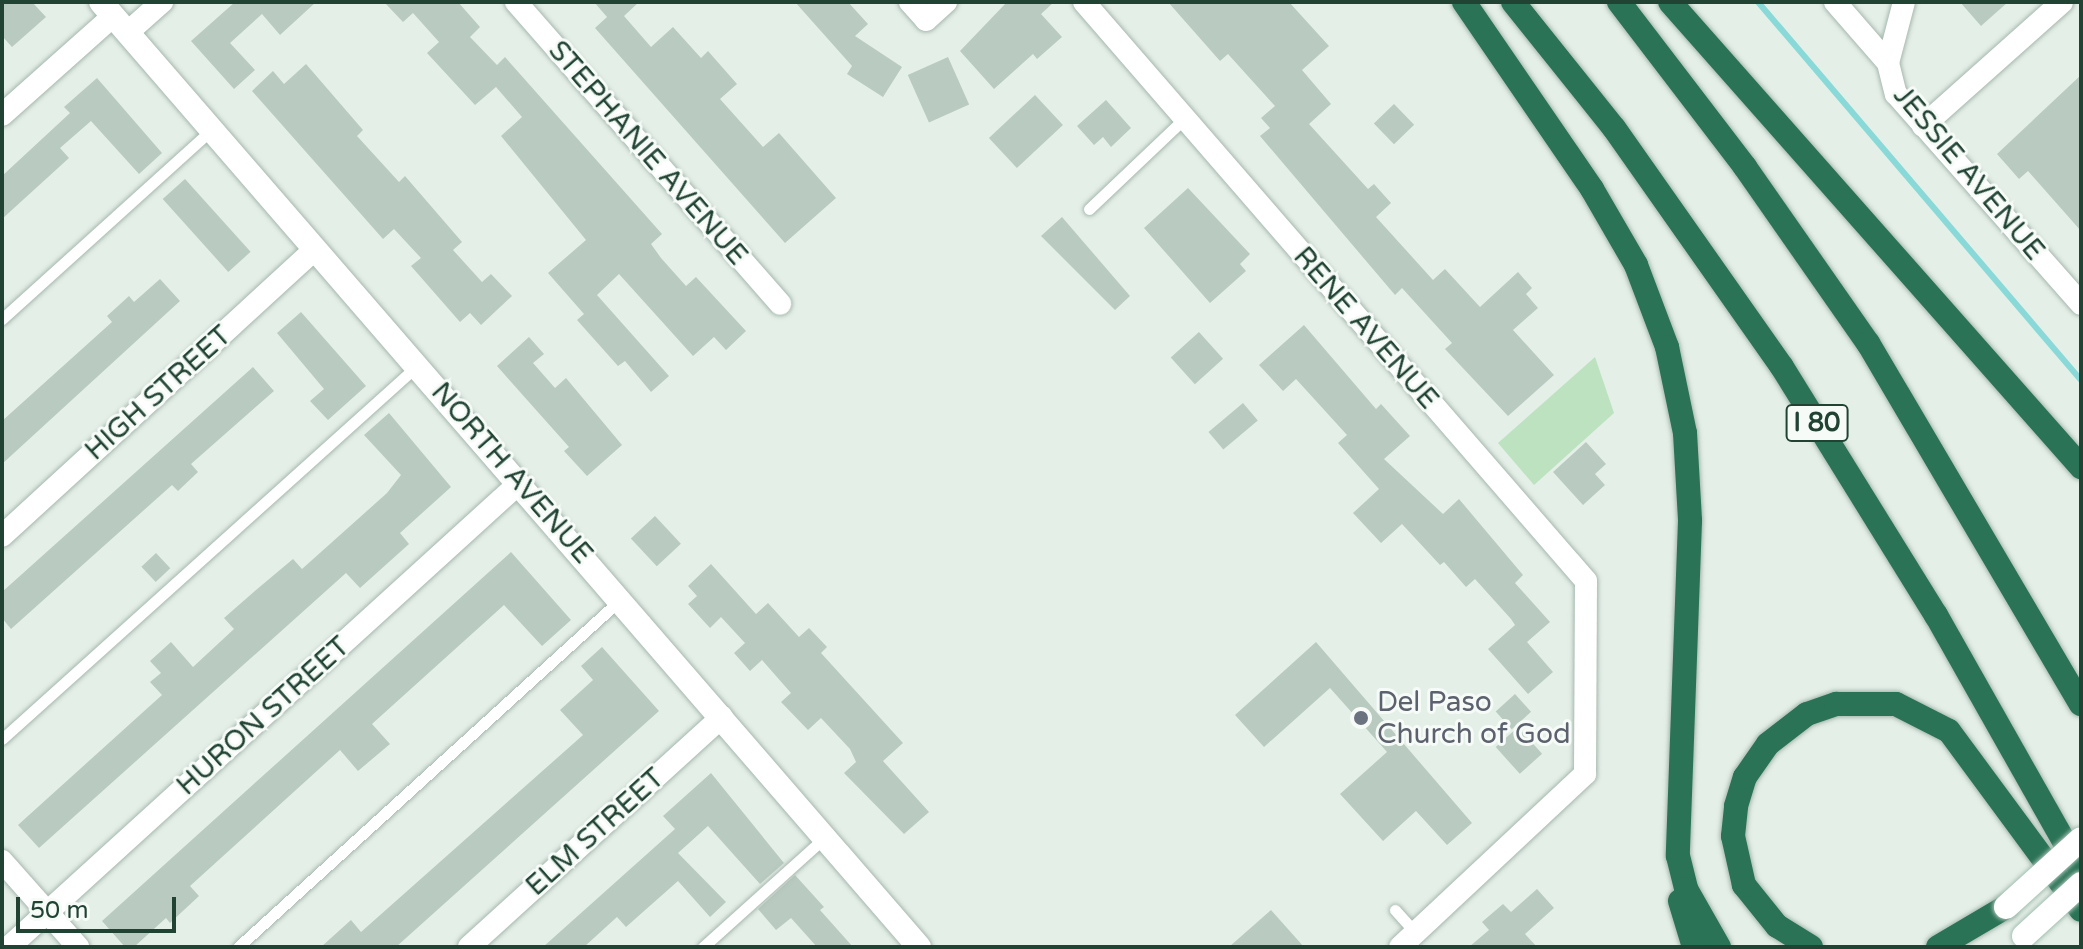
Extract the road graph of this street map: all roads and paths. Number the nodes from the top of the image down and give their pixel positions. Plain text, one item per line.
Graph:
1 (162, 2) edge
2 (516, 2) edge
3 (910, 2) edge
4 (946, 2) edge
5 (1084, 2) edge
6 (1464, 2) edge
7 (1513, 2) edge
8 (1619, 2) edge
9 (1670, 2) edge
10 (1835, 2) edge
11 (1904, 2) edge
12 (2062, 2) edge
13 (114, 17) edge
14 (1888, 63) junction
15 (2, 115) edge
16 (1184, 119) junction
17 (1923, 126) junction
18 (211, 130) junction
19 (1089, 209) dead end
20 (314, 250) junction
21 (780, 304) dead end
22 (2081, 304) edge
23 (2, 319) edge
24 (418, 364) junction
25 (2081, 467) edge
26 (517, 485) junction
27 (2, 536) edge
28 (621, 599) junction
29 (2081, 704) edge
30 (722, 717) junction
31 (2, 739) edge
32 (824, 837) junction
33 (2081, 839) edge
34 (2, 861) edge
35 (1680, 866) junction
36 (2081, 871) edge
37 (2081, 884) edge
38 (2006, 907) junction
39 (1395, 910) dead end
40 (2081, 910) edge
41 (47, 912) junction
42 (1408, 940) edge
43 (2018, 942) edge
44 (9, 947) edge
45 (78, 947) edge
46 (238, 947) edge
47 (469, 947) edge
48 (703, 947) edge
49 (919, 947) edge
50 (1694, 947) edge
51 (1719, 947) edge
52 (1811, 947) edge
53 (1938, 947) edge
54 (1962, 947) edge

1 - 13 street
2 - 21 street, STEPHANIE AVENUE
3 - 4 street
5 - 16 street, RENE AVENUE
6 - 35 highway
7 - 36 highway, I 80
8 - 29 highway
9 - 25 highway
10 - 14 street, JESSIE AVENUE
11 - 14 street
12 - 17 street
13 - 15 street
13 - 18 street, NORTH AVENUE
14 - 17 street, JESSIE AVENUE
16 - 19 lane
16 - 42 street, RENE AVENUE
17 - 22 street, JESSIE AVENUE
18 - 20 street, NORTH AVENUE
18 - 23 lane
20 - 24 street, NORTH AVENUE
20 - 27 street, HIGH STREET
24 - 26 street, NORTH AVENUE
24 - 31 lane
26 - 28 street, NORTH AVENUE
26 - 41 street, HURON STREET
28 - 30 street, NORTH AVENUE
28 - 46 lane
30 - 32 street, NORTH AVENUE
30 - 47 street, ELM STREET
32 - 48 lane
32 - 49 street, NORTH AVENUE
33 - 38 street, bridge
34 - 41 street
35 - 50 highway
35 - 51 highway
37 - 43 street, bridge
38 - 53 highway
38 - 54 street
39 - 42 lane
40 - 52 highway
41 - 44 street, HURON STREET
41 - 45 street

